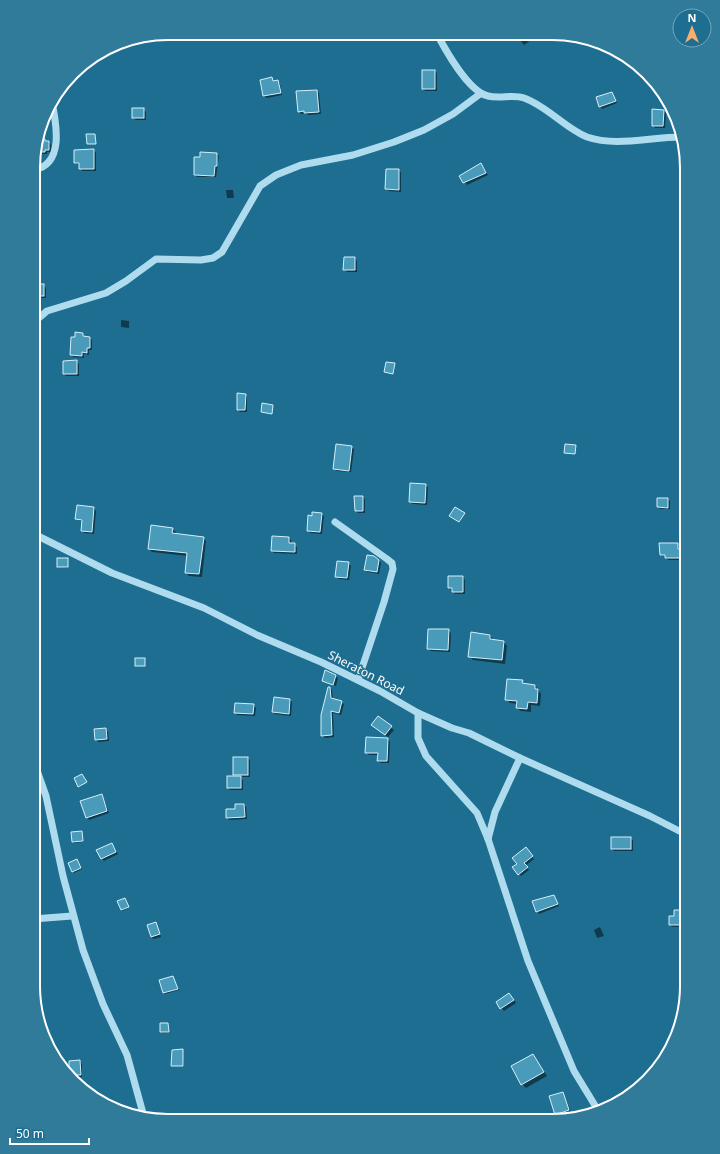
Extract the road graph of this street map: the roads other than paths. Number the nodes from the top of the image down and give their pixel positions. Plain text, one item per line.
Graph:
1 (440, 40) edge
2 (480, 94) junction
3 (54, 111) edge
4 (677, 137) edge
5 (40, 166) edge
6 (40, 317) edge
7 (335, 522) dead end
8 (40, 537) edge
9 (358, 680) junction
10 (418, 713) junction
11 (520, 758) junction
12 (40, 779) edge
13 (680, 831) edge
14 (488, 839) junction
15 (72, 916) junction
16 (40, 918) edge
17 (595, 1106) edge
18 (142, 1111) edge

1 - 2 street
2 - 4 street
2 - 6 street
3 - 5 street
7 - 9 street
8 - 9 street, Sheraton Road
9 - 10 street, Sheraton Road
10 - 11 street, Sheraton Road
10 - 14 street
11 - 13 street, Sheraton Road
11 - 14 street
12 - 15 street
14 - 17 street
15 - 16 street
15 - 18 street

